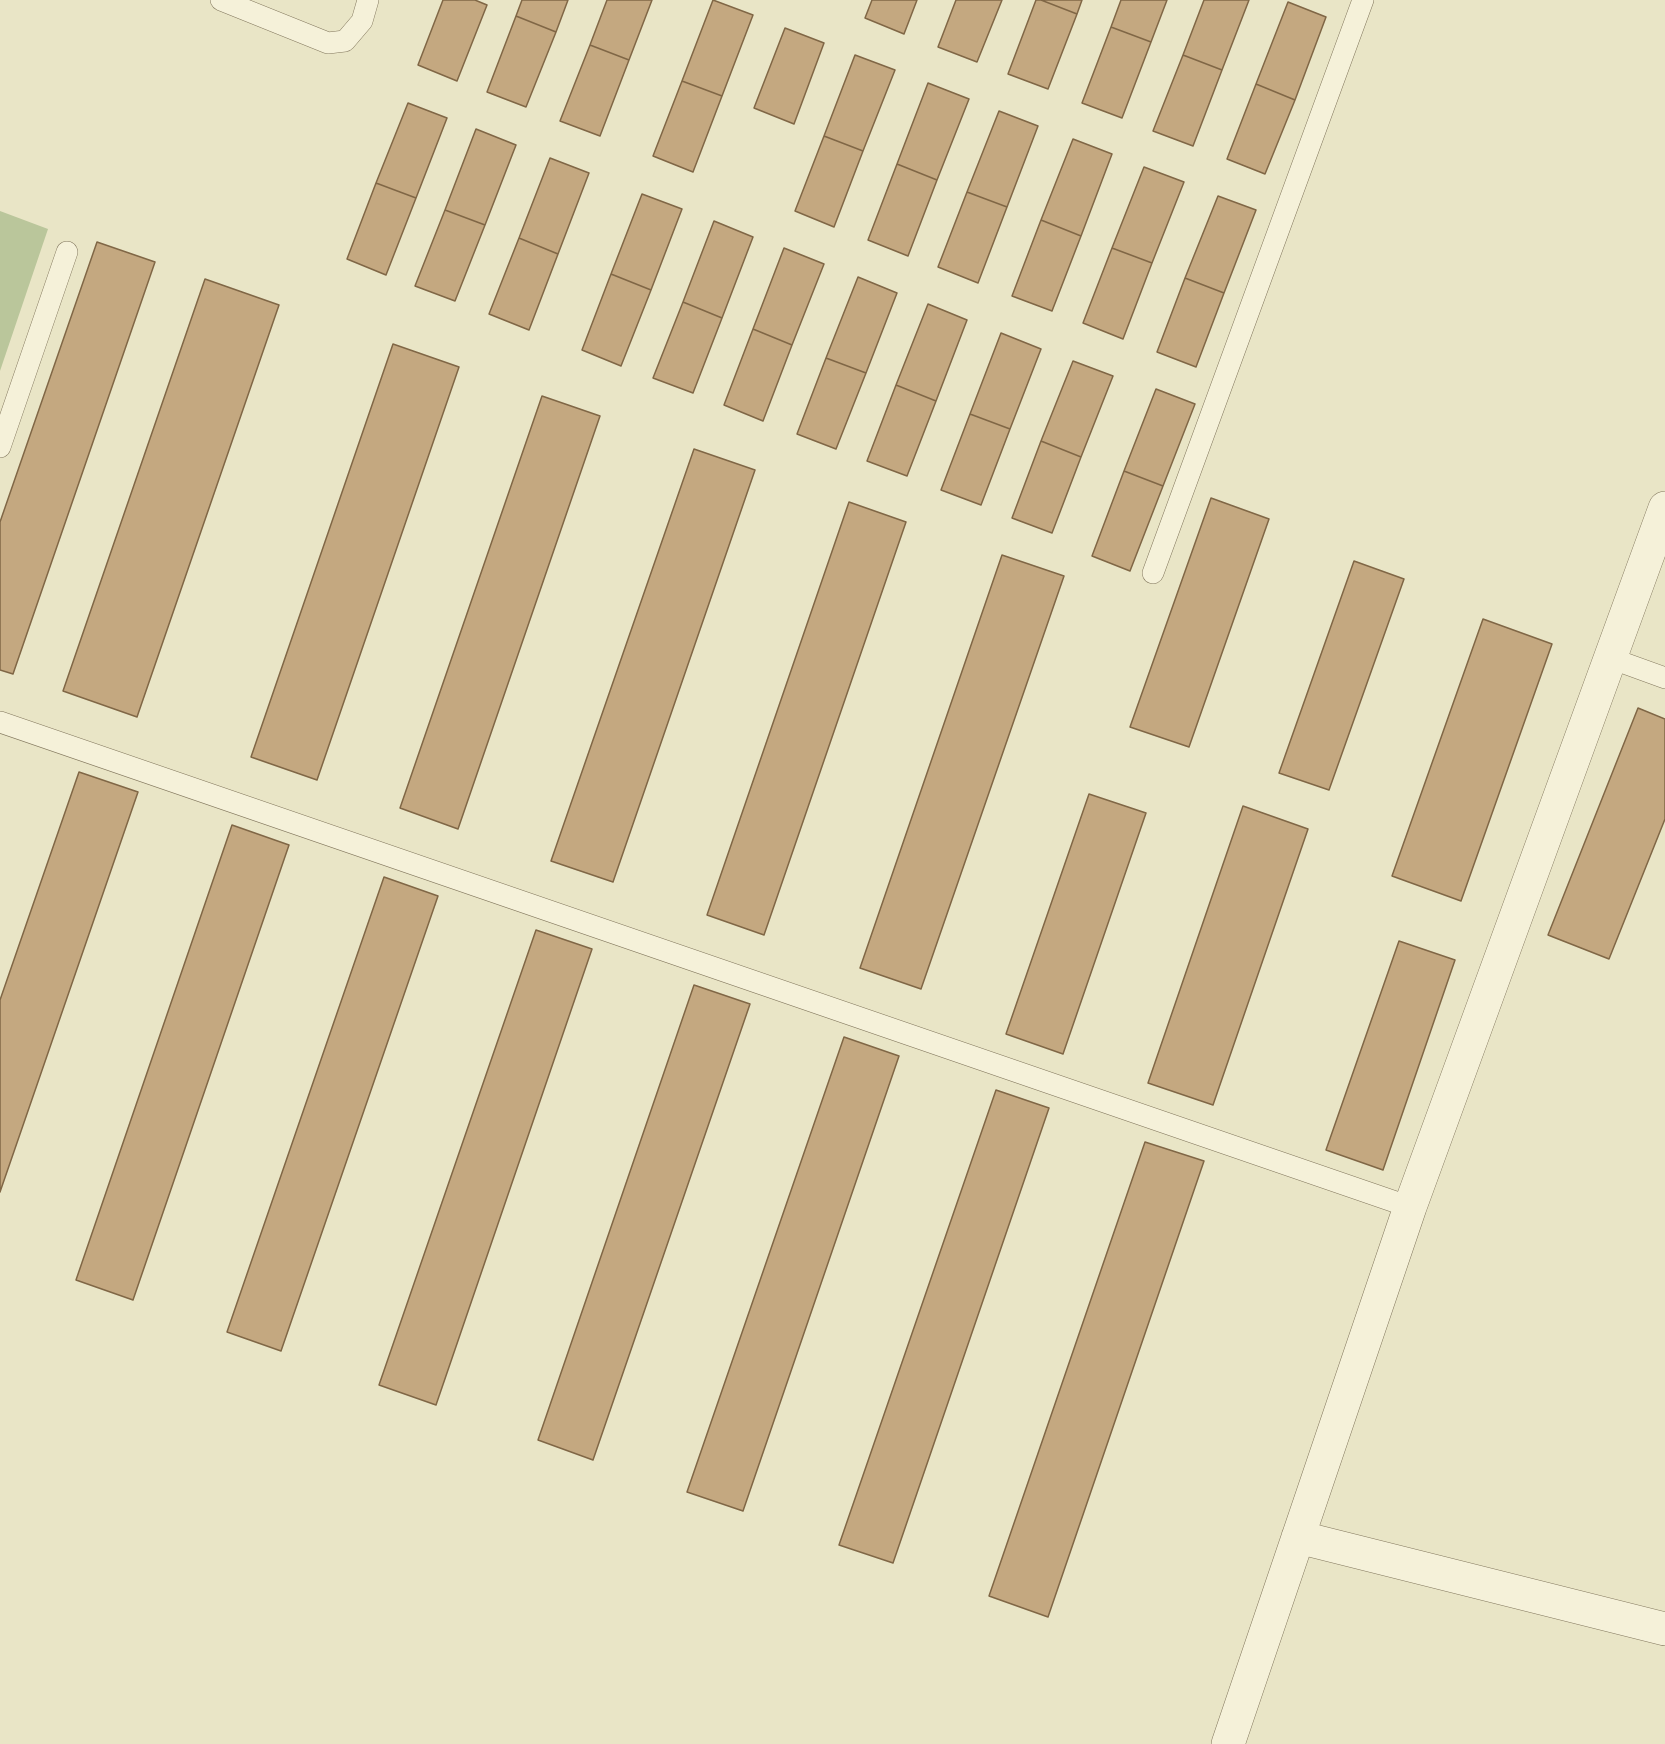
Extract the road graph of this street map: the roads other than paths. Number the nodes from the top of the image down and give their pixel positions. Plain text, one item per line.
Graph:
1 (221, 0) edge
2 (368, 0) edge
3 (1363, 0) edge
4 (67, 252) dead end
5 (0, 447) edge
6 (1665, 508) edge
7 (1153, 573) dead end
8 (1610, 658) junction
9 (1665, 678) edge
10 (0, 722) edge
11 (1410, 1207) junction
12 (1298, 1537) junction
13 (1665, 1629) edge
14 (1228, 1744) edge

1 - 2 lane
3 - 7 lane
4 - 5 lane
6 - 8 street
8 - 9 lane
8 - 11 street
10 - 11 lane
11 - 12 street
12 - 13 street
12 - 14 street

